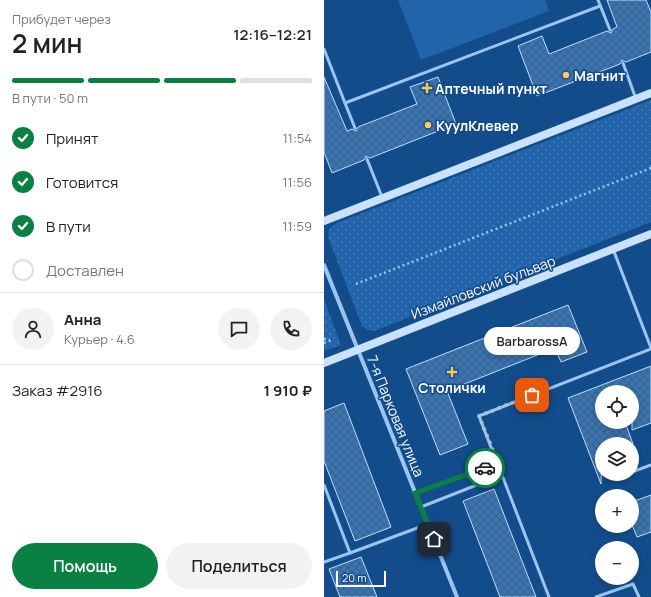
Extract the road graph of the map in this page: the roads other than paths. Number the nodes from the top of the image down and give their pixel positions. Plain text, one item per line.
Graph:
1 (598, 0) edge
2 (600, 6) junction
3 (610, 30) dead end
4 (324, 49) edge
5 (623, 63) dead end
6 (651, 93) edge
7 (636, 99) junction
8 (345, 103) junction
9 (355, 128) dead end
10 (367, 159) dead end
11 (383, 199) junction
12 (324, 221) edge
13 (651, 234) edge
14 (613, 249) junction
15 (324, 265) edge
16 (651, 348) edge
17 (358, 350) junction
18 (324, 363) edge
19 (651, 465) edge
20 (639, 469) edge
21 (324, 485) edge
22 (415, 493) junction
23 (421, 507) junction
24 (428, 524) junction
25 (350, 553) junction
26 (324, 562) edge
27 (457, 597) edge
28 (549, 597) edge
29 (596, 597) edge
30 (638, 597) edge

1 - 2 lane
2 - 3 lane
2 - 8 lane
4 - 8 lane
5 - 7 lane
6 - 7 street
7 - 11 street
8 - 9 lane
10 - 11 lane
11 - 12 street
13 - 14 street, Измайловский бульвар
14 - 16 lane
14 - 17 street, Измайловский бульвар
15 - 17 street, 7-я Парковая улица
16 - 22 lane
17 - 18 street, Измайловский бульвар
17 - 22 street, 7-я Парковая улица
19 - 20 lane
21 - 25 lane
22 - 23 street, 7-я Парковая улица
23 - 24 street, 7-я Парковая улица
23 - 28 lane
24 - 25 lane
24 - 27 street, 7-я Парковая улица
25 - 26 lane
29 - 30 lane

